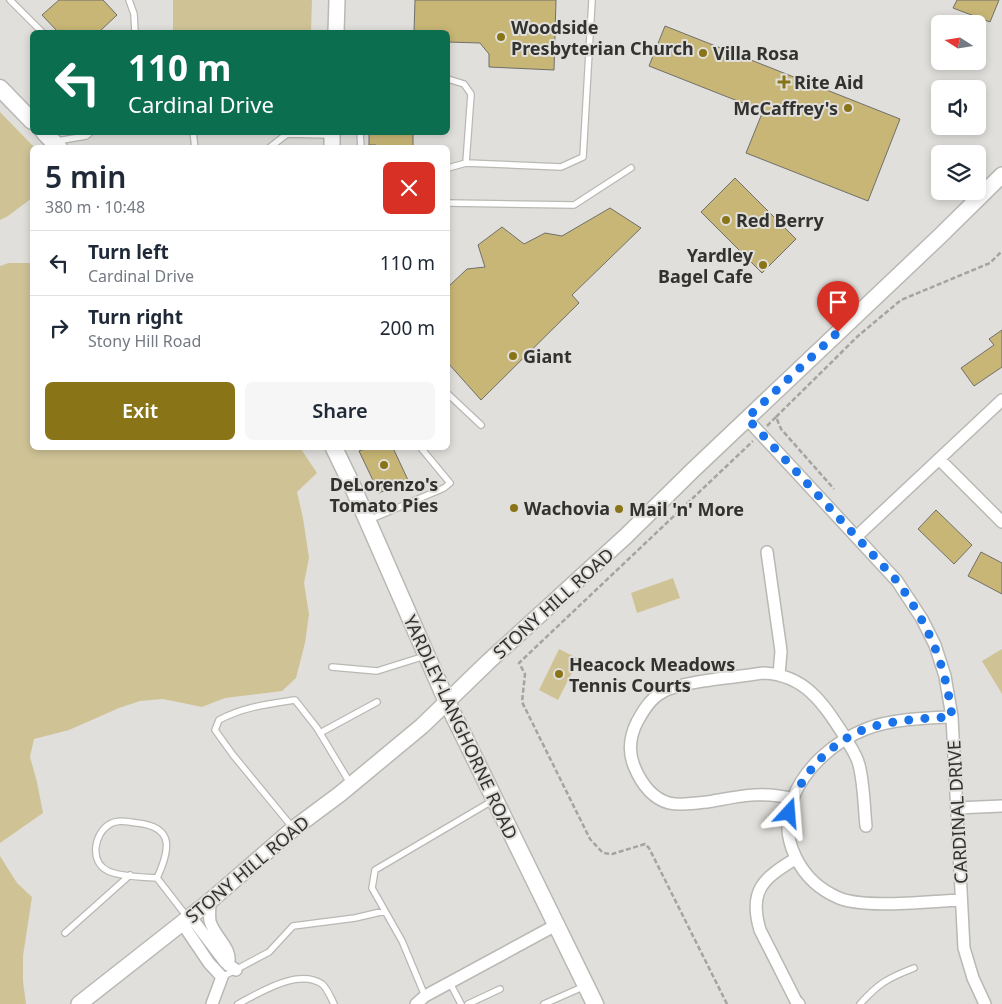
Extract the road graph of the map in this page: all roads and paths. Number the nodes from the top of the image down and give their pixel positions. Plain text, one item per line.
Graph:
1 (10, 0) edge
2 (129, 0) edge
3 (337, 0) edge
4 (592, 0) edge
5 (40, 30) edge
6 (135, 30) edge
7 (336, 30) edge
8 (450, 79) edge
9 (0, 88) edge
10 (30, 119) edge
11 (87, 135) edge
12 (284, 135) edge
13 (304, 135) edge
14 (332, 138) edge
15 (52, 141) edge
16 (272, 145) edge
17 (466, 163) junction
18 (450, 167) edge
19 (632, 168) dead end
20 (1002, 175) edge
21 (450, 203) edge
22 (1002, 251) edge
23 (450, 396) edge
24 (1002, 400) edge
25 (776, 417) junction
26 (747, 418) junction
27 (480, 425) dead end
28 (760, 434) junction
29 (335, 450) edge
30 (423, 450) edge
31 (940, 459) junction
32 (834, 489) dead end
33 (368, 521) junction
34 (1002, 522) edge
35 (856, 537) junction
36 (767, 552) dead end
37 (426, 656) junction
38 (332, 667) dead end
39 (779, 675) junction
40 (377, 702) dead end
41 (447, 702) junction
42 (952, 717) junction
43 (320, 733) junction
44 (846, 740) junction
45 (351, 785) junction
46 (793, 799) junction
47 (494, 800) junction
48 (1002, 806) edge
49 (957, 808) junction
50 (866, 826) dead end
51 (293, 829) junction
52 (795, 859) junction
53 (130, 875) junction
54 (157, 878) junction
55 (961, 900) junction
56 (210, 901) junction
57 (384, 911) junction
58 (186, 919) junction
59 (556, 925) junction
60 (64, 933) dead end
61 (232, 968) junction
62 (914, 968) dead end
63 (222, 978) junction
64 (450, 983) junction
65 (586, 985) junction
66 (500, 989) dead end
67 (423, 1001) edge
68 (79, 1004) edge
69 (212, 1004) edge
70 (238, 1004) edge
71 (334, 1004) edge
72 (461, 1004) edge
73 (468, 1004) edge
74 (544, 1004) edge
75 (595, 1004) edge
76 (727, 1004) edge
77 (799, 1004) edge
78 (860, 1004) edge
79 (985, 1004) edge

1 - 5 lane
2 - 6 lane
3 - 7 street
4 - 17 lane
8 - 17 lane
9 - 10 main road
11 - 15 lane
12 - 16 lane
13 - 14 lane
17 - 18 lane
19 - 21 lane
20 - 26 street, STONY HILL ROAD
22 - 25 path
23 - 27 lane
24 - 31 street
25 - 28 path
25 - 32 path
26 - 28 street, CARDINAL DRIVE
26 - 41 street, STONY HILL ROAD
28 - 35 street, CARDINAL DRIVE
28 - 76 path
29 - 33 main road, YARDLEY-LANGHORNE ROAD
30 - 33 lane
31 - 34 street
31 - 35 street
33 - 37 main road, YARDLEY-LANGHORNE ROAD
35 - 42 street, CARDINAL DRIVE
36 - 39 street
37 - 38 lane
37 - 41 main road, YARDLEY-LANGHORNE ROAD
39 - 44 street
39 - 46 street
40 - 43 lane
41 - 45 street, STONY HILL ROAD
41 - 47 main road, YARDLEY-LANGHORNE ROAD
42 - 44 street
42 - 49 street, CARDINAL DRIVE
43 - 45 lane
43 - 51 lane
44 - 46 street
44 - 50 street
45 - 51 street, STONY HILL ROAD
46 - 52 street
47 - 57 lane
47 - 59 main road, YARDLEY-LANGHORNE ROAD
48 - 49 street
49 - 55 street, CARDINAL DRIVE
51 - 56 street, STONY HILL ROAD
52 - 55 street
52 - 77 street
53 - 54 lane
53 - 54 lane
53 - 60 lane
54 - 58 lane
55 - 79 street, CARDINAL DRIVE
56 - 58 street, STONY HILL ROAD
56 - 61 street
57 - 61 lane
57 - 67 lane
58 - 61 street
58 - 63 street
58 - 68 street, STONY HILL ROAD
59 - 64 street
59 - 65 main road, YARDLEY-LANGHORNE ROAD
61 - 63 lane
62 - 78 lane
63 - 69 street
64 - 67 street
64 - 72 lane
65 - 74 lane
65 - 75 main road, YARDLEY-LANGHORNE ROAD
66 - 73 lane
70 - 71 lane

